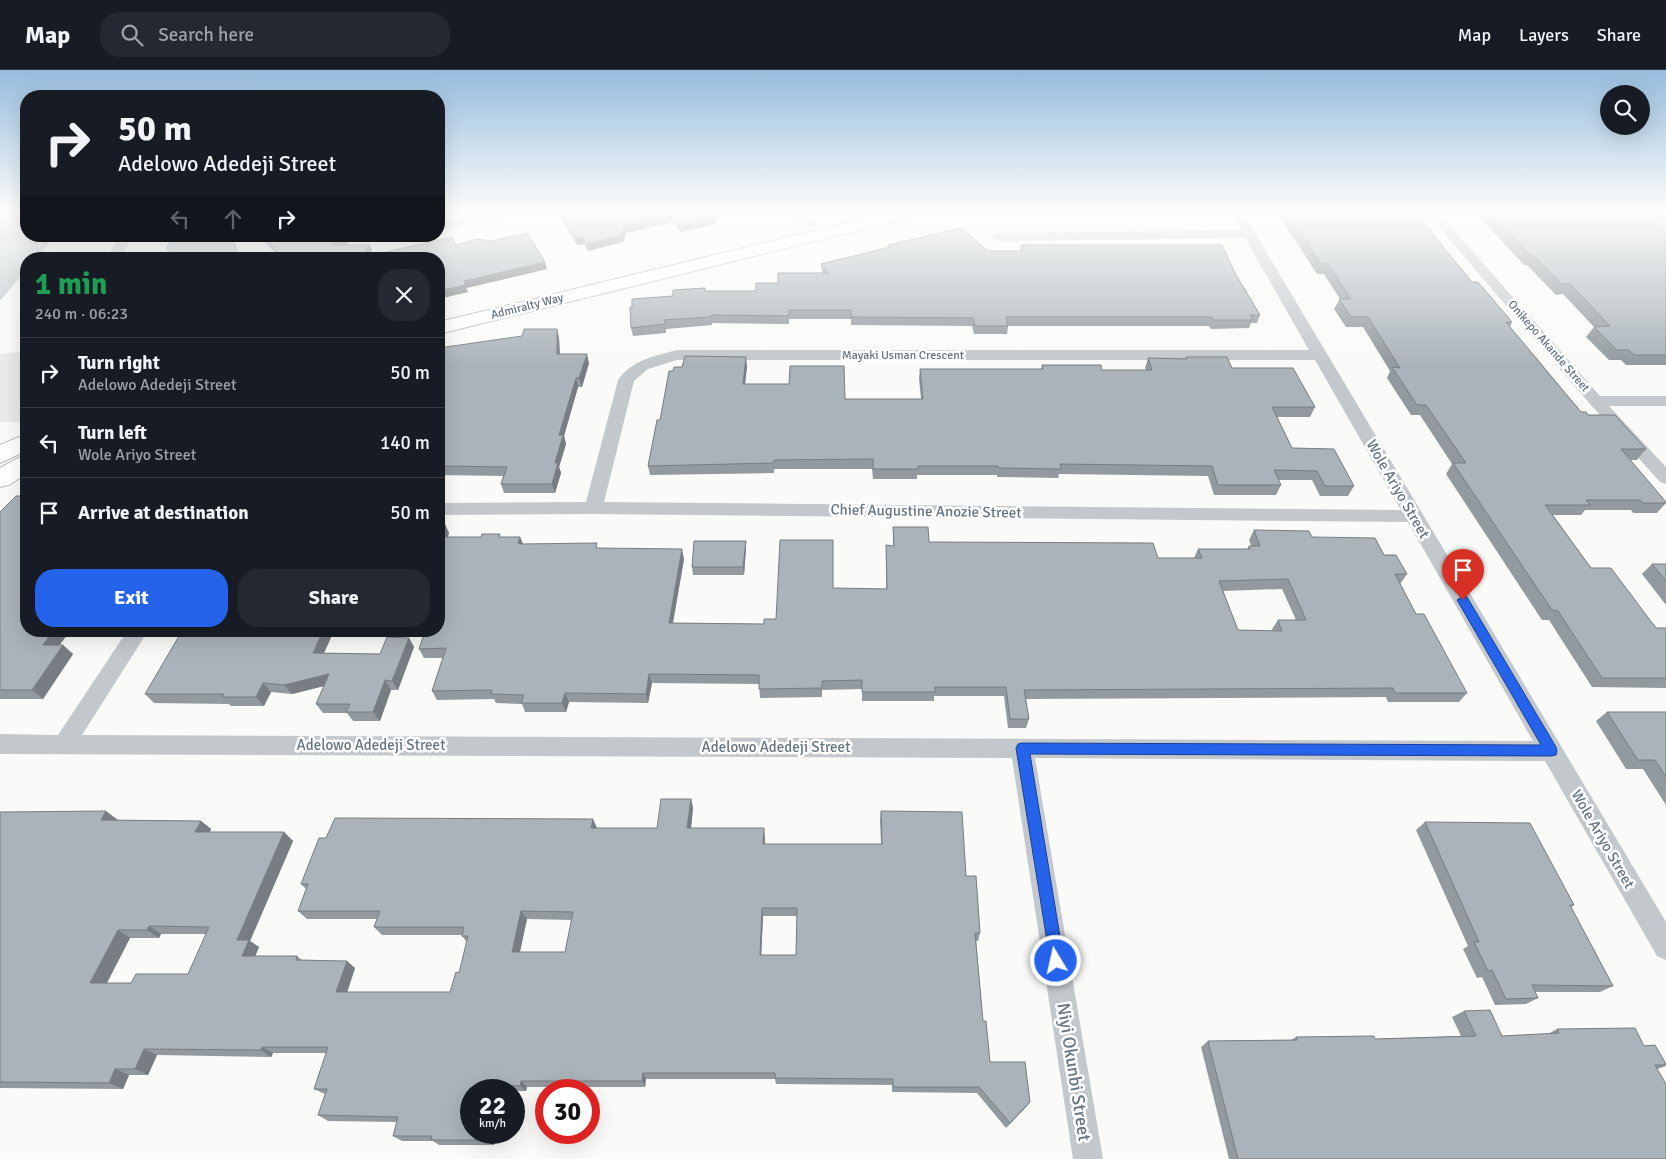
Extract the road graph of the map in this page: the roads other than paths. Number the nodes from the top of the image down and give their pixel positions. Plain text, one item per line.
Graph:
1 (629, 264) edge
2 (700, 264) edge
3 (1266, 264) edge
4 (1478, 264) edge
5 (445, 311) edge
6 (445, 327) edge
7 (1320, 355) junction
8 (1596, 401) junction
9 (1666, 401) edge
10 (20, 444) edge
11 (0, 454) edge
12 (20, 467) edge
13 (0, 478) edge
14 (1666, 478) edge
15 (593, 508) junction
16 (445, 509) edge
17 (1414, 516) junction
18 (134, 637) edge
19 (0, 744) edge
20 (64, 744) junction
21 (1022, 748) junction
22 (1551, 751) junction
23 (1666, 947) edge
24 (1088, 1159) edge

1 - 5 main road, Admiralty Way
2 - 6 main road, Admiralty Way
3 - 7 street, Wole Ariyo Street
4 - 8 street, Onikepo Akande Street
7 - 15 street, Mayaki Usman Crescent
7 - 17 street, Wole Ariyo Street
8 - 9 street
8 - 14 street, Onikepo Akande Street
10 - 11 main road
12 - 13 main road
15 - 16 street, Chief Augustine Anozie Street
15 - 17 street, Chief Augustine Anozie Street
17 - 22 street, Wole Ariyo Street
18 - 20 street
19 - 20 street, Adelowo Adedeji Street
20 - 21 street, Adelowo Adedeji Street
21 - 22 street, Adelowo Adedeji Street
21 - 24 street, Niyi Okunbi Street
22 - 23 street, Wole Ariyo Street

